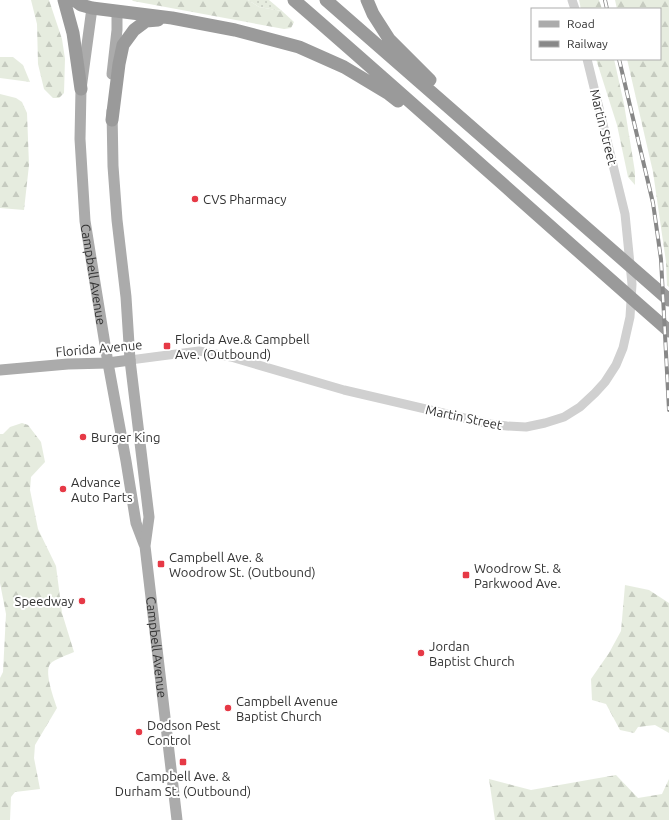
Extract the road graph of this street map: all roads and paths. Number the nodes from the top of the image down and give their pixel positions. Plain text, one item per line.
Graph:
1 (64, 0) edge
2 (74, 0) edge
3 (294, 0) edge
4 (326, 0) edge
5 (367, 0) edge
6 (93, 4) edge
7 (118, 5) edge
8 (172, 18) junction
9 (587, 60) edge
10 (81, 89) junction
11 (112, 120) junction
12 (498, 150) junction
13 (498, 180) junction
14 (669, 300) edge
15 (669, 331) edge
16 (199, 351) joint
17 (130, 360) junction
18 (108, 363) junction
19 (0, 370) edge
20 (145, 546) junction
21 (177, 820) edge

1 - 10 highway
2 - 6 highway
3 - 13 highway
4 - 12 highway
5 - 12 highway
6 - 7 highway
6 - 10 main road, Campbell Avenue
7 - 8 highway
7 - 11 main road, Campbell Avenue
8 - 11 highway
8 - 13 highway
9 - 16 street, Martin Street
10 - 18 main road, Campbell Avenue
11 - 17 main road, Campbell Avenue
12 - 14 highway
13 - 15 highway
16 - 17 street, Florida Avenue
17 - 18 main road, Florida Avenue
17 - 20 main road, Campbell Avenue
18 - 19 main road, Florida Avenue
18 - 20 main road, Campbell Avenue
20 - 21 main road, Campbell Avenue

